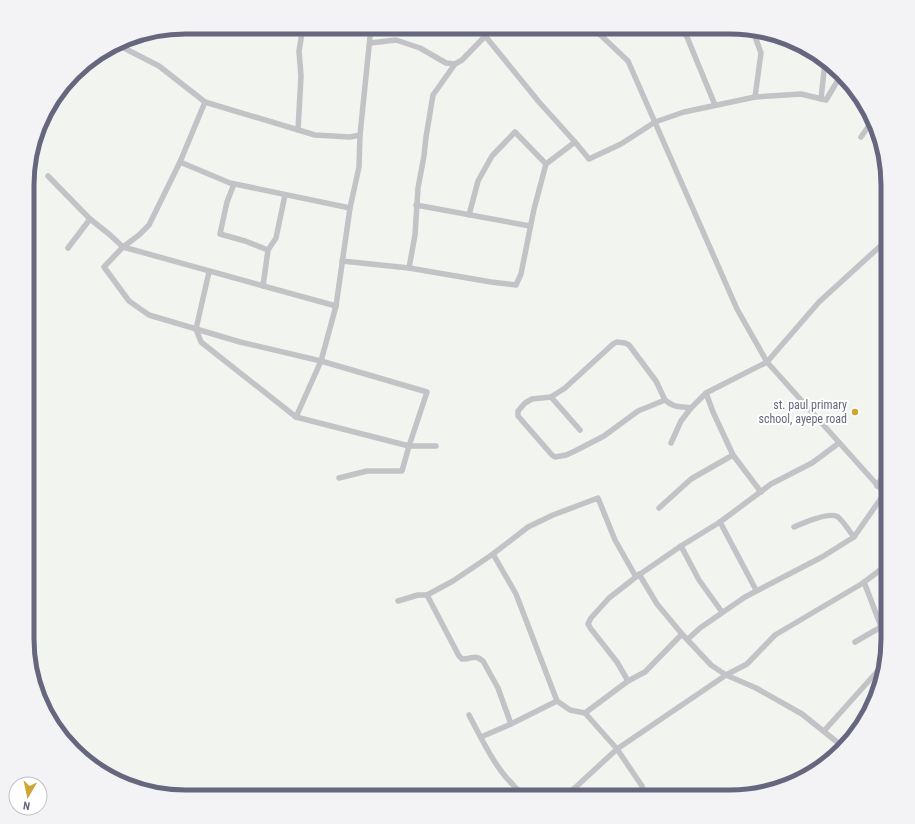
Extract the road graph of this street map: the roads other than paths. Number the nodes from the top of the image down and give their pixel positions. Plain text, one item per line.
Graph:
1 (302, 34) edge
2 (371, 34) edge
3 (488, 34) edge
4 (599, 34) edge
5 (685, 34) edge
6 (755, 36) edge
7 (486, 37) junction
8 (370, 43) junction
9 (123, 48) edge
10 (455, 64) junction
11 (824, 67) edge
12 (838, 80) edge
13 (756, 97) junction
14 (821, 99) junction
15 (205, 102) junction
16 (715, 106) junction
17 (655, 122) junction
18 (869, 126) edge
19 (298, 130) junction
20 (360, 135) junction
21 (861, 137) dead end
22 (575, 142) junction
23 (180, 162) junction
24 (546, 164) junction
25 (48, 176) dead end
26 (234, 184) junction
27 (285, 195) junction
28 (416, 205) junction
29 (350, 208) junction
30 (469, 215) junction
31 (90, 219) junction
32 (530, 226) junction
33 (881, 244) edge
34 (123, 247) junction
35 (68, 248) dead end
36 (268, 250) junction
37 (342, 261) junction
38 (409, 268) junction
39 (210, 272) junction
40 (263, 286) junction
41 (336, 306) junction
42 (196, 329) junction
43 (321, 360) junction
44 (767, 362) junction
45 (706, 393) junction
46 (551, 397) junction
47 (665, 400) junction
48 (691, 408) junction
49 (296, 418) junction
50 (580, 430) dead end
51 (671, 443) dead end
52 (839, 443) junction
53 (409, 446) junction
54 (436, 446) dead end
55 (733, 454) junction
56 (338, 478) dead end
57 (881, 479) edge
58 (877, 486) junction
59 (881, 490) edge
60 (761, 492) junction
61 (881, 502) edge
62 (659, 508) dead end
63 (720, 522) junction
64 (794, 526) dead end
65 (854, 537) junction
66 (680, 546) junction
67 (493, 554) junction
68 (881, 569) edge
69 (638, 575) junction
70 (864, 582) junction
71 (756, 590) junction
72 (427, 595) junction
73 (398, 601) dead end
74 (722, 612) junction
75 (881, 627) joint
76 (682, 634) junction
77 (688, 639) junction
78 (855, 642) dead end
79 (877, 671) edge
80 (726, 675) junction
81 (628, 681) junction
82 (557, 701) junction
83 (585, 713) junction
84 (469, 715) dead end
85 (511, 724) junction
86 (824, 731) junction
87 (481, 737) junction
88 (839, 743) edge
89 (618, 749) junction
90 (517, 790) edge
91 (573, 790) edge
92 (643, 790) edge

1 - 19 street
2 - 8 street
3 - 7 street
4 - 17 street
5 - 16 street
6 - 13 street
7 - 10 street
7 - 22 street
8 - 10 street
8 - 20 street
9 - 15 street
10 - 28 street
11 - 14 street
12 - 14 street
13 - 14 street
13 - 16 street
15 - 19 street
15 - 23 street
16 - 17 street
17 - 22 street
17 - 44 street
18 - 21 street
19 - 20 street
20 - 29 street
22 - 24 street
23 - 26 street
23 - 34 street
24 - 30 street
24 - 32 street
25 - 31 street
26 - 27 street
26 - 36 street
27 - 29 street
27 - 36 street
28 - 30 street
28 - 38 street
29 - 37 street
30 - 32 street
31 - 34 street
31 - 35 street
32 - 38 street
33 - 44 street
34 - 39 street
34 - 42 street
36 - 40 street
37 - 38 street
37 - 41 street
39 - 40 street
39 - 42 street
40 - 41 street
41 - 43 street
42 - 43 street
42 - 49 street
43 - 49 street
43 - 53 street
44 - 45 street
44 - 52 street
45 - 48 street
45 - 55 street
46 - 47 street
46 - 47 street
46 - 50 street
47 - 48 street
48 - 51 street
49 - 53 street
52 - 58 street
52 - 60 street
53 - 54 street
53 - 56 street
55 - 60 street
55 - 62 street
57 - 58 street
58 - 59 street
60 - 63 street
61 - 65 street
63 - 66 street
63 - 71 street
64 - 65 street
65 - 71 street
66 - 69 street
66 - 74 street
67 - 69 street
67 - 72 street
67 - 82 street
68 - 70 street
69 - 76 street
69 - 81 street
70 - 75 street
70 - 80 street
71 - 74 street
72 - 73 street
72 - 85 street
74 - 77 street
75 - 78 street
76 - 77 street
76 - 81 street
77 - 80 street
79 - 86 street
80 - 86 street
80 - 89 street
81 - 83 street
82 - 83 street
82 - 85 street
83 - 89 street
84 - 87 street
85 - 87 street
86 - 88 street
87 - 90 street
89 - 91 street
89 - 92 street

